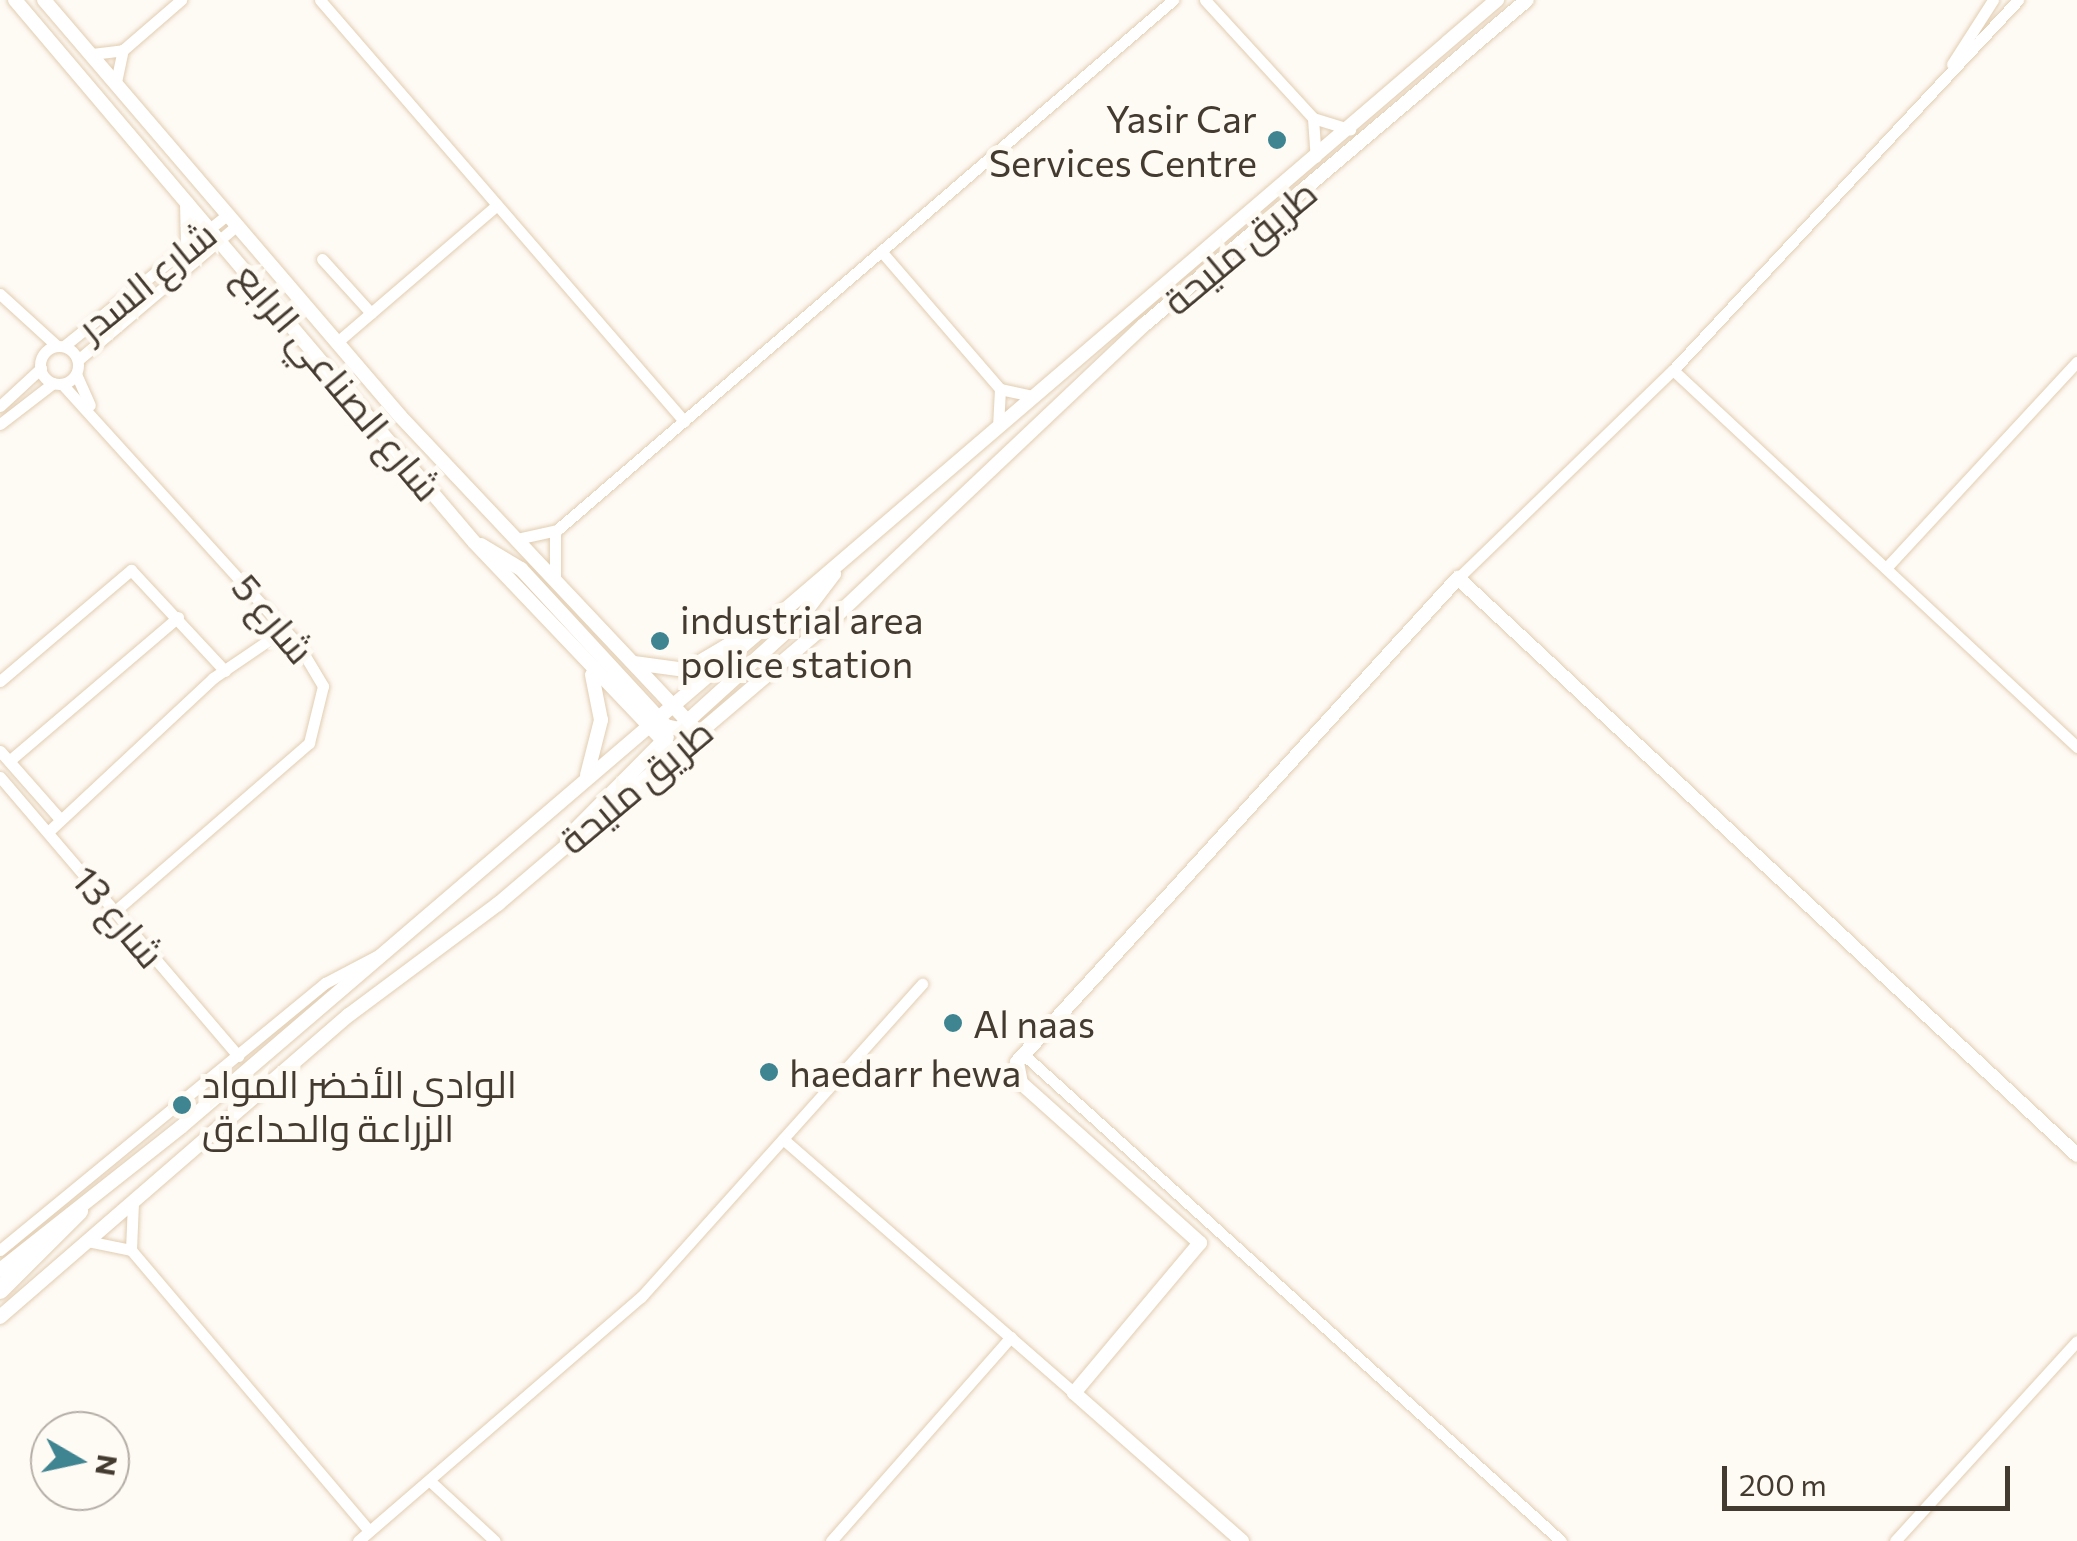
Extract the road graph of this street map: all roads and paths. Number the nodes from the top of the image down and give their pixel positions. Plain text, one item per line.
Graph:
1 (15, 0) edge
2 (44, 0) edge
3 (180, 0) edge
4 (320, 0) edge
5 (1173, 0) edge
6 (1206, 0) edge
7 (1497, 0) edge
8 (1527, 0) edge
9 (1993, 0) edge
10 (2018, 0) edge
11 (124, 50) junction
12 (92, 54) junction
13 (1948, 72) junction
14 (116, 82) junction
15 (1313, 118) junction
16 (1350, 129) junction
17 (1316, 158) junction
18 (185, 198) junction
19 (497, 205) junction
20 (233, 219) junction
21 (215, 233) junction
22 (188, 244) junction
23 (882, 251) junction
24 (322, 259) dead end
25 (0, 294) edge
26 (370, 313) junction
27 (26, 323) junction
28 (336, 343) junction
29 (61, 346) junction
30 (78, 360) junction
31 (2077, 362) edge
32 (41, 364) junction
33 (1673, 370) junction
34 (76, 374) junction
35 (57, 383) junction
36 (1000, 389) junction
37 (1034, 396) junction
38 (90, 404) junction
39 (0, 406) edge
40 (684, 422) junction
41 (0, 424) edge
42 (998, 427) junction
43 (558, 530) junction
44 (517, 539) junction
45 (474, 542) junction
46 (840, 564) junction
47 (1886, 568) junction
48 (1458, 578) junction
49 (556, 581) junction
50 (178, 618) junction
51 (285, 629) junction
52 (761, 630) junction
53 (630, 662) junction
54 (588, 665) junction
55 (224, 672) junction
56 (0, 681) edge
57 (672, 707) junction
58 (673, 733) junction
59 (2077, 747) edge
60 (4, 756) edge
61 (0, 777) edge
62 (582, 783) junction
63 (60, 819) junction
64 (48, 832) junction
65 (115, 911) junction
66 (384, 952) junction
67 (922, 984) dead end
68 (1022, 1053) junction
69 (238, 1056) junction
70 (783, 1139) junction
71 (2077, 1155) edge
72 (133, 1203) junction
73 (79, 1211) junction
74 (88, 1242) junction
75 (0, 1250) edge
76 (131, 1250) junction
77 (0, 1270) edge
78 (0, 1290) edge
79 (0, 1316) edge
80 (1010, 1338) junction
81 (2077, 1341) edge
82 (1074, 1393) junction
83 (430, 1481) junction
84 (370, 1532) junction
85 (358, 1541) edge
86 (495, 1541) edge
87 (831, 1541) edge
88 (1242, 1541) edge
89 (1561, 1541) edge
90 (1895, 1541) edge

1 - 18 main road, شارع الصناعي الرابع
2 - 12 main road, شارع الصناعي الرابع
3 - 11 street
4 - 19 street
5 - 23 street
6 - 15 street
7 - 16 main road, طريق مليحة
8 - 58 main road, طريق مليحة
9 - 13 street
10 - 13 street
11 - 12 street
11 - 14 street
12 - 14 main road, شارع الصناعي الرابع
13 - 33 street
14 - 20 main road, شارع الصناعي الرابع
15 - 16 street
15 - 17 street
16 - 17 main road, طريق مليحة
17 - 37 main road, طريق مليحة
18 - 21 main road, شارع الصناعي الرابع
18 - 22 main road
19 - 26 street
19 - 40 street
20 - 21 street, شارع السدر
20 - 28 main road, شارع الصناعي الرابع
21 - 22 street, شارع السدر
21 - 30 street, شارع السدر
21 - 45 main road, شارع الصناعي الرابع
22 - 29 street, شارع السدر
23 - 36 street
23 - 40 street
24 - 26 street
25 - 27 street
26 - 28 street
27 - 29 street
27 - 32 street
28 - 44 main road, شارع الصناعي الرابع
29 - 30 street
29 - 32 street, شارع السدر
30 - 34 street
31 - 47 street
32 - 35 street, شارع 5
32 - 39 street, شارع السدر
33 - 47 street
33 - 48 street
34 - 35 street, شارع السدر
34 - 38 street, شارع 5
35 - 38 street, شارع 5
35 - 41 street, شارع السدر
36 - 37 street
36 - 42 street
37 - 42 main road, طريق مليحة
38 - 51 street, شارع 5
40 - 43 street
42 - 46 main road, طريق مليحة
43 - 44 street
43 - 49 street
44 - 49 main road, شارع الصناعي الرابع
45 - 54 main road, شارع الصناعي الرابع
45 - 58 main road
46 - 52 main road, طريق مليحة
46 - 58 main road
47 - 59 street
48 - 68 main road
48 - 71 main road
49 - 53 main road, شارع الصناعي الرابع
50 - 55 street
50 - 56 street
50 - 60 street
51 - 55 street
51 - 65 street, شارع 5
52 - 53 main road
52 - 57 main road, طريق مليحة
53 - 57 main road, شارع الصناعي الرابع
54 - 58 main road, شارع الصناعي الرابع
54 - 62 main road
55 - 63 street
57 - 58 main road, طريق مليحة
58 - 62 main road, طريق مليحة
58 - 72 main road, طريق مليحة
60 - 63 street
61 - 64 street, شارع 13
62 - 66 main road, طريق مليحة
63 - 64 street
64 - 65 street, شارع 13
65 - 69 street, شارع 13
66 - 69 street
66 - 73 main road, طريق مليحة
67 - 70 street
68 - 82 main road
68 - 89 street
69 - 75 street
70 - 80 street
70 - 83 street
72 - 74 main road, طريق مليحة
72 - 76 street
73 - 77 main road, طريق مليحة
73 - 78 highway
74 - 76 street
74 - 79 main road, طريق مليحة
76 - 84 street
80 - 82 street
80 - 87 street
81 - 90 street
82 - 88 main road
83 - 84 street
83 - 86 street
84 - 85 street

